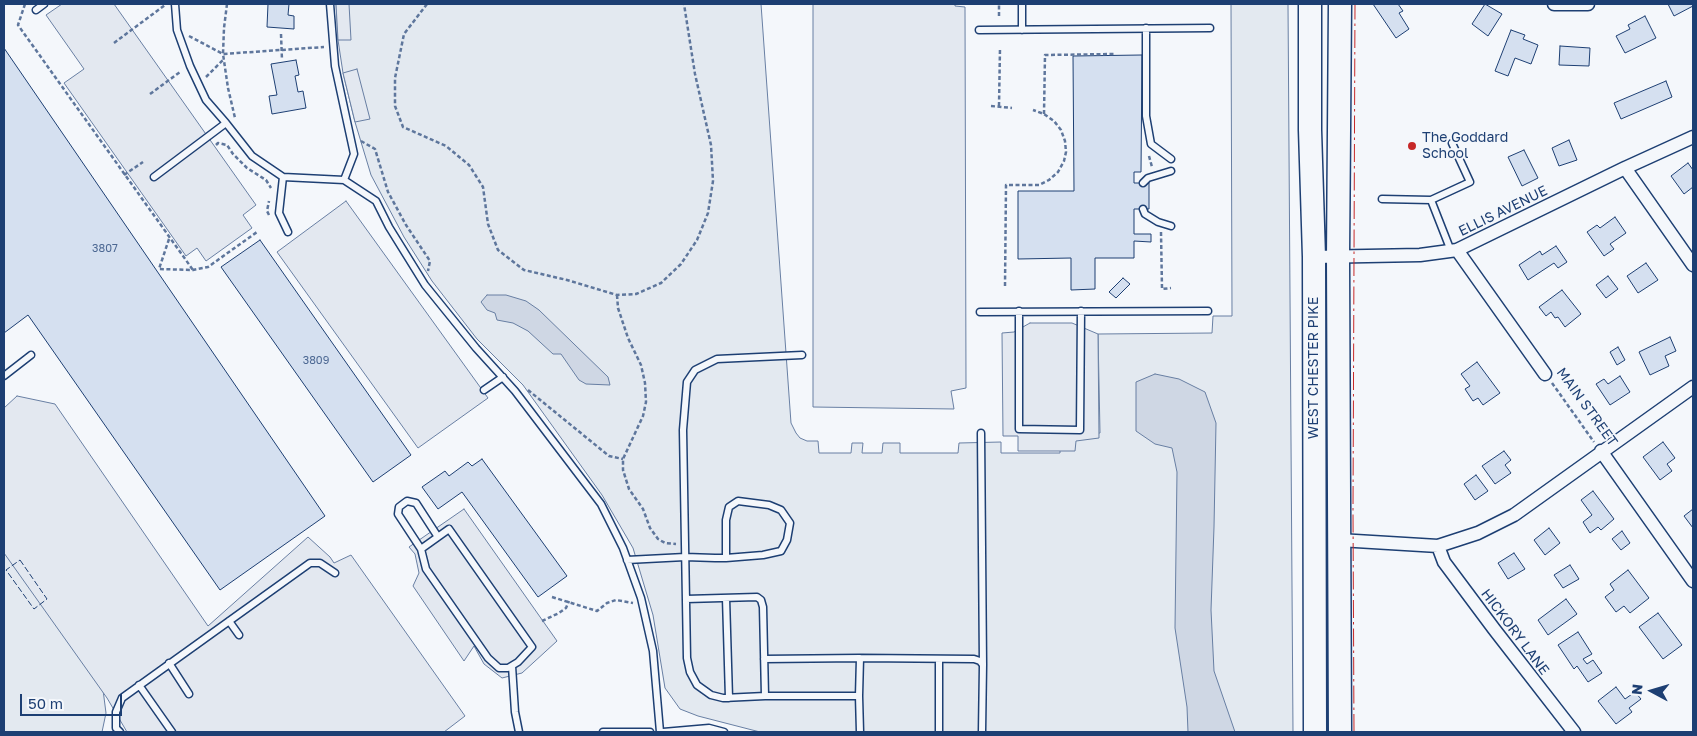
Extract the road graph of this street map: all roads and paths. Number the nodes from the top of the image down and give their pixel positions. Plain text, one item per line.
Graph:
1 (25, 4) edge
2 (44, 4) edge
3 (175, 4) edge
4 (227, 4) edge
5 (330, 4) edge
6 (427, 4) edge
7 (684, 4) edge
8 (999, 4) edge
9 (1022, 4) edge
10 (1340, 4) edge
11 (1554, 4) edge
12 (1588, 4) edge
13 (165, 5) edge
14 (1310, 7) edge
15 (36, 10) dead end
16 (999, 16) dead end
17 (1146, 28) junction
18 (1210, 28) dead end
19 (177, 30) junction
20 (979, 30) dead end
21 (1022, 30) junction
22 (281, 34) dead end
23 (114, 43) dead end
24 (333, 46) junction
25 (1000, 48) dead end
26 (282, 50) junction
27 (223, 54) junction
28 (1114, 54) dead end
29 (224, 58) junction
30 (282, 60) dead end
31 (180, 72) dead end
32 (199, 85) junction
33 (150, 94) dead end
34 (991, 106) dead end
35 (999, 106) junction
36 (1012, 108) dead end
37 (1033, 110) dead end
38 (1044, 114) junction
39 (226, 123) junction
40 (236, 123) dead end
41 (350, 136) junction
42 (1693, 137) edge
43 (1452, 143) dead end
44 (211, 148) dead end
45 (1148, 154) dead end
46 (1171, 158) dead end
47 (143, 162) dead end
48 (1625, 168) junction
49 (1151, 170) dead end
50 (1171, 171) dead end
51 (124, 176) junction
52 (154, 177) dead end
53 (282, 177) junction
54 (344, 180) junction
55 (1144, 183) dead end
56 (270, 194) dead end
57 (270, 199) dead end
58 (1382, 199) dead end
59 (1431, 200) junction
60 (1143, 209) dead end
61 (271, 223) dead end
62 (1171, 226) dead end
63 (1161, 230) dead end
64 (257, 232) dead end
65 (288, 232) dead end
66 (169, 239) junction
67 (1454, 250) junction
68 (1314, 257) junction
69 (1338, 257) junction
70 (1693, 265) edge
71 (193, 270) junction
72 (425, 285) junction
73 (1005, 286) dead end
74 (1171, 288) dead end
75 (617, 295) junction
76 (1081, 311) junction
77 (1208, 311) dead end
78 (980, 312) dead end
79 (1020, 312) junction
80 (802, 355) dead end
81 (31, 356) dead end
82 (1545, 374) joint
83 (4, 376) edge
84 (503, 378) junction
85 (511, 386) junction
86 (1693, 387) edge
87 (484, 390) dead end
88 (981, 433) dead end
89 (1601, 451) junction
90 (623, 459) junction
91 (438, 537) junction
92 (1339, 540) junction
93 (685, 544) junction
94 (1438, 546) junction
95 (421, 549) junction
96 (685, 557) junction
97 (726, 558) junction
98 (627, 560) junction
99 (335, 573) dead end
100 (1693, 581) edge
101 (552, 597) dead end
102 (726, 598) junction
103 (686, 599) junction
104 (569, 602) junction
105 (642, 604) junction
106 (229, 621) junction
107 (542, 621) dead end
108 (239, 635) dead end
109 (860, 658) junction
110 (764, 659) junction
111 (939, 659) junction
112 (169, 663) junction
113 (982, 665) junction
114 (512, 666) junction
115 (139, 685) junction
116 (189, 694) dead end
117 (765, 696) junction
118 (859, 696) junction
119 (729, 698) junction
120 (120, 732) edge
121 (172, 732) edge
122 (519, 732) edge
123 (603, 732) edge
124 (645, 732) edge
125 (650, 732) edge
126 (662, 732) edge
127 (724, 732) edge
128 (860, 732) edge
129 (939, 732) edge
130 (982, 732) edge
131 (1315, 732) edge
132 (1340, 732) edge
133 (1574, 732) edge

1 - 51 path
2 - 15 lane
3 - 19 lane
4 - 27 path
5 - 24 lane
6 - 75 path
7 - 75 path
8 - 16 path
9 - 21 lane
10 - 69 highway, WEST CHESTER PIKE
11 - 12 street
13 - 23 path
14 - 68 highway, WEST CHESTER PIKE
17 - 18 lane
17 - 21 lane
17 - 46 lane
19 - 27 path
19 - 32 lane
20 - 21 lane
22 - 26 path
24 - 26 path
24 - 41 lane
25 - 35 path
26 - 27 path
26 - 30 path
27 - 29 path
28 - 38 path
29 - 32 path
29 - 40 path
31 - 33 path
32 - 39 lane
34 - 35 path
35 - 36 path
37 - 38 path
38 - 73 path
39 - 52 lane
39 - 53 lane
41 - 54 lane
41 - 72 path
42 - 48 street, ELLIS AVENUE
43 - 59 lane
44 - 56 path
45 - 49 path
47 - 51 path
48 - 67 street, ELLIS AVENUE
48 - 70 street
50 - 55 lane
51 - 66 path
53 - 54 lane
53 - 65 lane
54 - 72 lane
57 - 61 path
58 - 59 lane
59 - 67 lane
60 - 62 lane
63 - 74 path
64 - 71 path
66 - 71 path
66 - 71 path
67 - 69 street, ELLIS AVENUE
67 - 82 street, MAIN STREET
68 - 69 street, ELLIS AVENUE
68 - 131 highway, WEST CHESTER PIKE
69 - 92 highway, WEST CHESTER PIKE
72 - 84 lane
75 - 90 path
76 - 77 lane
76 - 79 lane
76 - 79 lane
78 - 79 lane
80 - 93 lane
81 - 83 lane
82 - 89 path, MAIN STREET
84 - 85 lane
84 - 87 lane
85 - 90 path
85 - 98 lane
86 - 89 street
88 - 113 lane
89 - 94 street
89 - 100 street, MAIN STREET
90 - 93 path
91 - 95 lane
91 - 95 lane
91 - 114 lane
92 - 94 street
92 - 132 highway, WEST CHESTER PIKE
93 - 96 lane
94 - 133 street, HICKORY LANE
95 - 114 lane
96 - 97 lane
96 - 98 lane
96 - 103 lane
97 - 97 lane
98 - 105 lane
99 - 106 lane
101 - 104 path
102 - 103 lane
102 - 110 lane
102 - 119 lane
103 - 119 lane
104 - 105 path
104 - 107 path
105 - 126 lane
106 - 108 lane
106 - 112 lane
109 - 110 lane
109 - 111 lane
109 - 118 lane
110 - 117 lane
111 - 113 lane
111 - 129 lane
112 - 115 lane
112 - 116 lane
113 - 130 lane
114 - 122 lane
115 - 120 lane
115 - 121 lane
117 - 118 lane
117 - 119 lane
118 - 128 lane
123 - 124 lane
124 - 125 lane
126 - 127 lane

